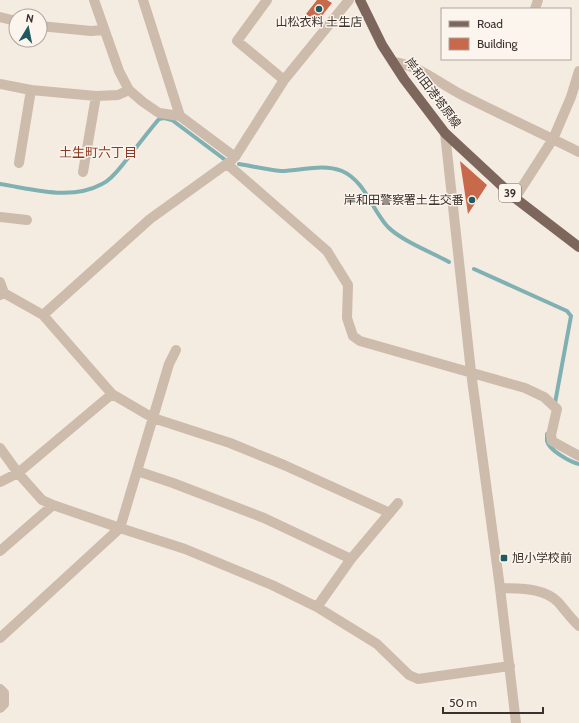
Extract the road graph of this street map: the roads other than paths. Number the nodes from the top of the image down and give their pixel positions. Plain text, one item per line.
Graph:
1 (94, 0) edge
2 (143, 0) edge
3 (267, 0) edge
4 (360, 0) edge
5 (343, 2) edge
6 (48, 27) edge
7 (104, 30) junction
8 (393, 62) junction
9 (579, 71) edge
10 (284, 80) junction
11 (0, 84) edge
12 (31, 90) junction
13 (129, 90) junction
14 (96, 96) junction
15 (180, 116) junction
16 (445, 133) junction
17 (553, 139) junction
18 (579, 152) edge
19 (235, 157) junction
20 (19, 163) dead end
21 (227, 164) junction
22 (83, 172) dead end
23 (515, 198) junction
24 (0, 217) edge
25 (27, 220) dead end
26 (579, 247) edge
27 (0, 282) edge
28 (2, 294) edge
29 (43, 315) junction
30 (176, 350) dead end
31 (471, 372) junction
32 (112, 394) junction
33 (153, 418) junction
34 (0, 448) edge
35 (579, 456) edge
36 (138, 471) junction
37 (18, 472) junction
38 (0, 482) edge
39 (398, 503) dead end
40 (53, 505) junction
41 (390, 513) junction
42 (120, 528) junction
43 (0, 551) edge
44 (351, 559) junction
45 (500, 588) junction
46 (317, 607) junction
47 (579, 626) edge
48 (0, 638) edge
49 (510, 666) junction
50 (0, 689) edge
51 (0, 708) edge
52 (516, 723) edge

1 - 7 street
2 - 15 street
3 - 10 street
4 - 8 main road, 岸和田港塔原線 / 39
5 - 10 street
6 - 7 street
7 - 13 street
8 - 16 main road, 岸和田港塔原線 / 39
8 - 17 street
9 - 17 street
10 - 19 street
11 - 12 street
12 - 14 street
12 - 20 street
13 - 14 street
13 - 15 street
14 - 22 street
15 - 19 street
16 - 23 main road, 岸和田港塔原線 / 39
16 - 31 street
17 - 18 street
17 - 23 street
19 - 21 street
21 - 29 street
21 - 31 street
23 - 26 main road, 岸和田港塔原線 / 39
24 - 25 street
27 - 28 street
28 - 29 street
29 - 32 street
30 - 33 street
31 - 35 street
31 - 45 street
32 - 33 street
32 - 37 street
33 - 36 street
33 - 41 street
34 - 37 street
36 - 42 street
36 - 44 street
37 - 38 street
37 - 40 street
39 - 41 street
40 - 42 street
40 - 43 street
41 - 44 street
42 - 46 street
42 - 48 street
44 - 46 street
45 - 47 street
45 - 49 street
46 - 49 street
49 - 52 street
50 - 51 street

